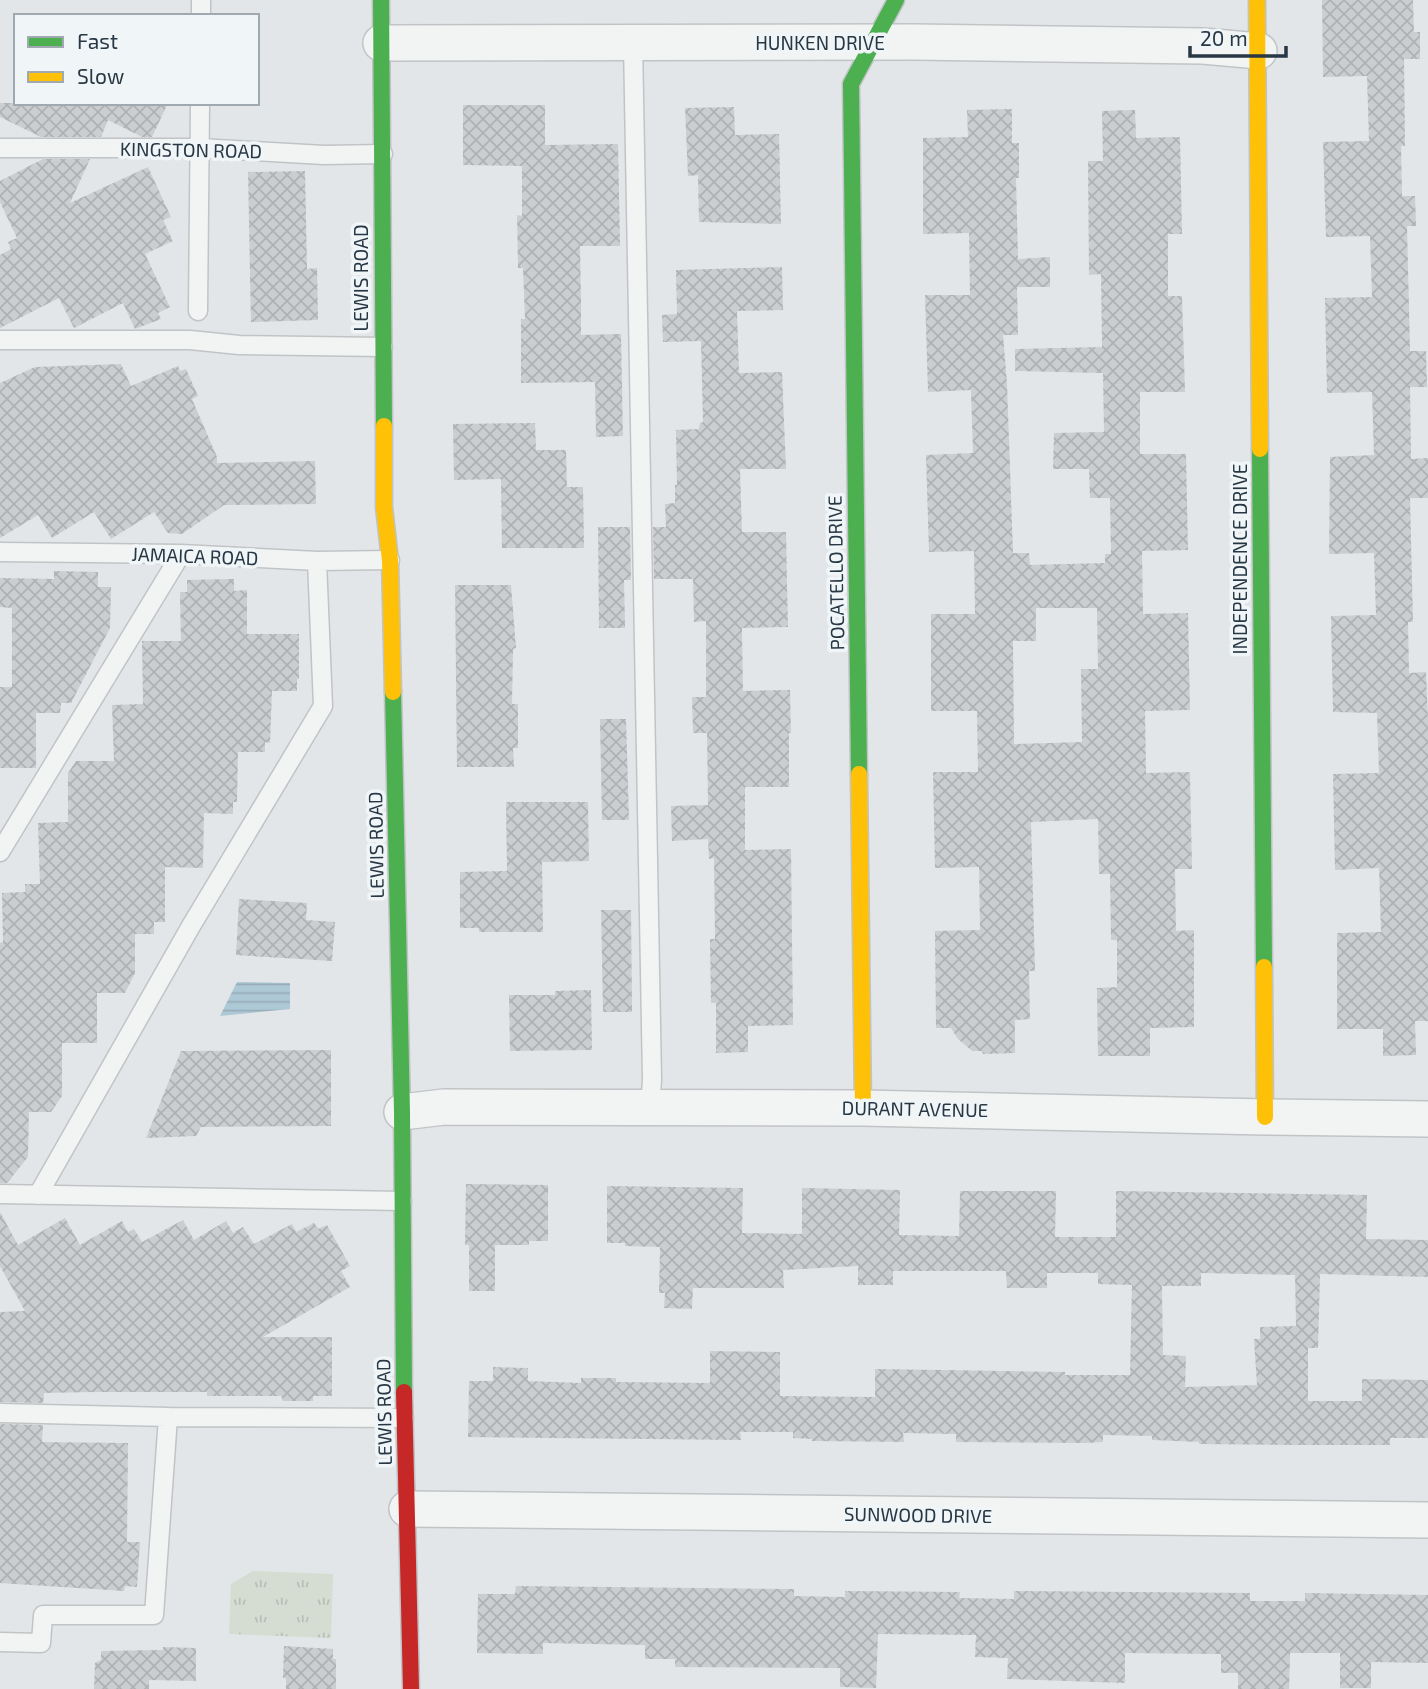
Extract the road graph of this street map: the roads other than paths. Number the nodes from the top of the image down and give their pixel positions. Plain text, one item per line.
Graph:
1 (381, 0) edge
2 (896, 0) edge
3 (1257, 0) edge
4 (381, 43) junction
5 (633, 43) junction
6 (874, 43) junction
7 (1259, 51) junction
8 (200, 105) edge
9 (0, 148) edge
10 (200, 148) junction
11 (383, 154) junction
12 (198, 311) dead end
13 (0, 340) edge
14 (383, 347) junction
15 (0, 552) edge
16 (181, 554) junction
17 (390, 559) junction
18 (317, 561) junction
19 (0, 852) edge
20 (650, 1107) junction
21 (863, 1108) junction
22 (402, 1112) junction
23 (1265, 1117) junction
24 (1428, 1119) edge
25 (0, 1194) edge
26 (38, 1195) junction
27 (402, 1201) junction
28 (0, 1413) edge
29 (168, 1417) junction
30 (404, 1418) junction
31 (407, 1509) junction
32 (1428, 1520) edge
33 (0, 1642) edge
34 (411, 1689) edge

1 - 4 street, LEWIS ROAD
2 - 6 street, POCATELLO DRIVE
3 - 7 street, INDEPENDENCE DRIVE
4 - 5 street, HUNKEN DRIVE
4 - 11 street, LEWIS ROAD
5 - 6 street, HUNKEN DRIVE
5 - 20 lane
6 - 7 street, HUNKEN DRIVE
6 - 21 street, POCATELLO DRIVE
7 - 23 street, INDEPENDENCE DRIVE
8 - 10 lane
9 - 10 lane, KINGSTON ROAD
10 - 11 lane, KINGSTON ROAD
10 - 12 lane
11 - 14 street, LEWIS ROAD
13 - 14 lane
14 - 17 street, LEWIS ROAD
15 - 16 lane, JAMAICA ROAD
16 - 18 lane, JAMAICA ROAD
16 - 19 lane
17 - 18 lane, JAMAICA ROAD
17 - 22 street, LEWIS ROAD
18 - 26 lane
20 - 21 street, DURANT AVENUE
20 - 22 street, DURANT AVENUE
21 - 23 street, DURANT AVENUE
22 - 27 street, LEWIS ROAD
23 - 24 street, DURANT AVENUE
25 - 26 lane
26 - 27 lane
27 - 30 street, LEWIS ROAD
28 - 29 lane
29 - 30 lane
29 - 33 lane
30 - 31 street, LEWIS ROAD
31 - 32 street, SUNWOOD DRIVE
31 - 34 street, LEWIS ROAD

